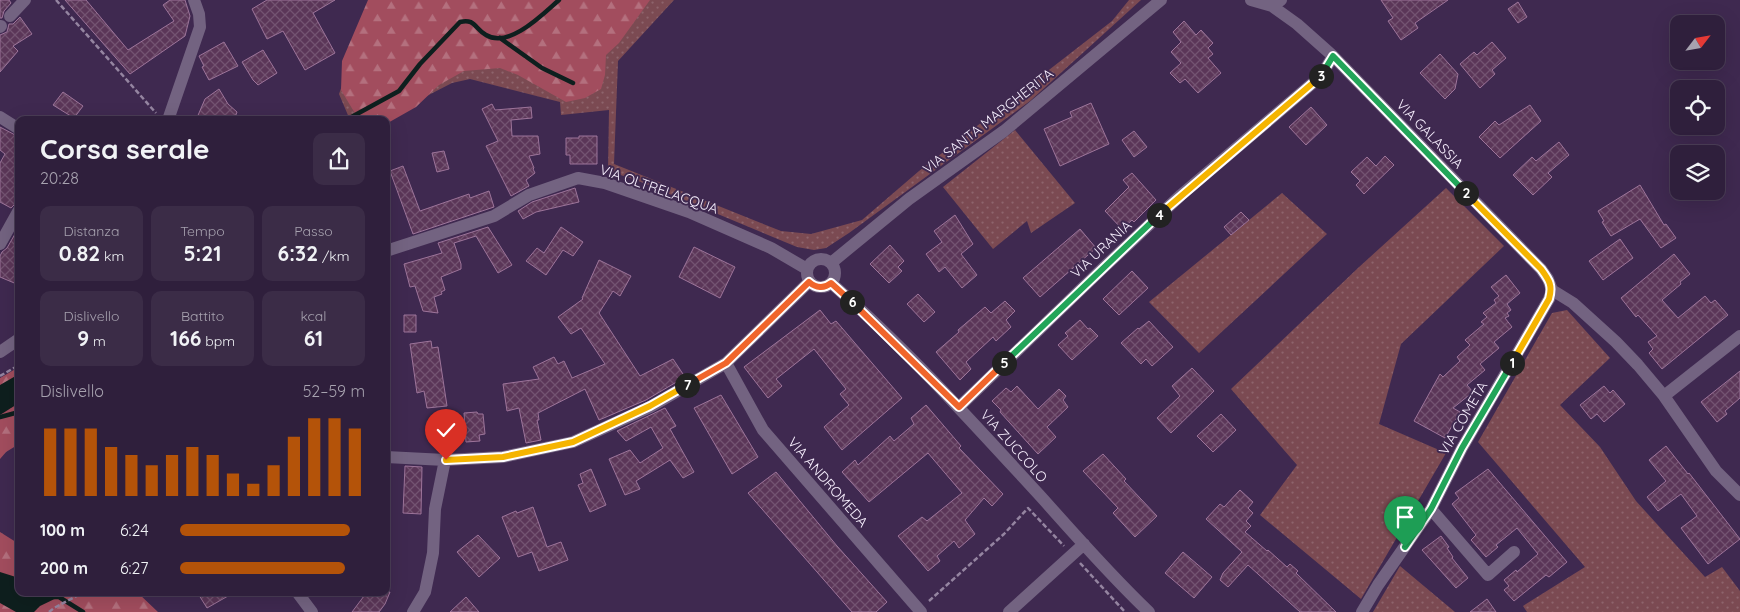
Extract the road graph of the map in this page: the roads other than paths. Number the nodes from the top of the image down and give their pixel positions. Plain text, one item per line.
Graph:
1 (25, 0) edge
2 (1161, 0) edge
3 (1251, 0) edge
4 (197, 1) edge
5 (1277, 3) edge
6 (10, 16) dead end
7 (1333, 56) junction
8 (168, 116) edge
9 (0, 117) edge
10 (15, 126) edge
11 (15, 217) edge
12 (0, 244) edge
13 (390, 250) edge
14 (831, 263) junction
15 (807, 269) junction
16 (809, 282) junction
17 (831, 283) junction
18 (1552, 290) junction
19 (1740, 336) edge
20 (15, 343) edge
21 (0, 352) edge
22 (726, 363) junction
23 (1664, 396) junction
24 (959, 407) junction
25 (390, 457) edge
26 (446, 460) junction
27 (1738, 490) edge
28 (1431, 509) junction
29 (1084, 544) junction
30 (1514, 552) dead end
31 (300, 596) edge
32 (920, 611) edge
33 (312, 612) edge
34 (413, 612) edge
35 (1009, 612) edge
36 (1149, 612) edge
37 (1362, 612) edge

1 - 6 street
2 - 14 street, VIA SANTA MARGHERITA
3 - 5 street
4 - 8 street
5 - 7 street, VIA GALASSIA
7 - 18 street, VIA GALASSIA
7 - 24 street, VIA URANIA
9 - 10 street
11 - 12 street
13 - 15 street, VIA OLTRELACQUA
14 - 15 street
14 - 17 street
15 - 16 street
16 - 17 street
16 - 22 street
17 - 24 street, VIA ZUCCOLO
18 - 23 street, VIA GALASSIA
18 - 28 street, VIA COMETA
19 - 23 street
20 - 21 street
22 - 26 street
22 - 32 street, VIA ANDROMEDA
23 - 27 street, VIA GALASSIA
24 - 29 street, VIA ZUCCOLO
25 - 26 street
26 - 34 street
28 - 30 street
28 - 37 street, VIA COMETA
29 - 35 street
29 - 36 street, VIA ZUCCOLO
31 - 33 street

